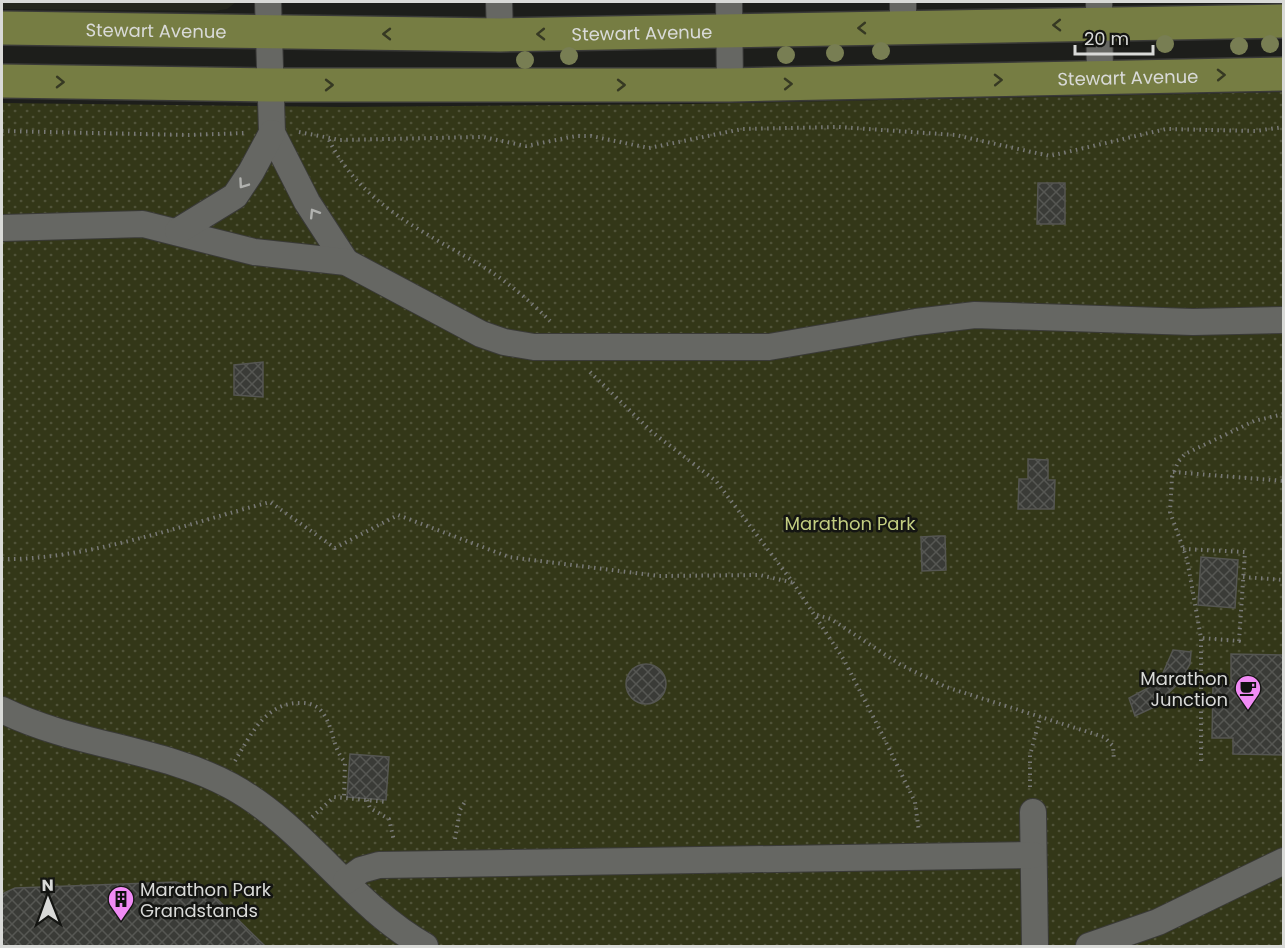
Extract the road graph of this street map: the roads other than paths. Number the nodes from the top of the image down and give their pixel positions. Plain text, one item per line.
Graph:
1 (268, 2) edge
2 (500, 2) edge
3 (1099, 13) edge
4 (903, 15) edge
5 (1283, 15) edge
6 (729, 16) edge
7 (2, 28) edge
8 (269, 34) junction
9 (500, 35) junction
10 (1284, 74) edge
11 (1100, 78) junction
12 (2, 81) edge
13 (270, 85) junction
14 (730, 85) junction
15 (272, 133) junction
16 (2, 228) edge
17 (178, 231) junction
18 (346, 262) junction
19 (1284, 320) edge
20 (2, 710) edge
21 (1033, 812) road end
22 (1033, 855) junction
23 (1284, 861) edge
24 (346, 881) junction
25 (424, 946) edge
26 (1035, 946) edge
27 (1089, 946) edge

1 - 8 street
2 - 9 street
3 -> 4 main road, Stewart Avenue
3 - 5 main road, Stewart Avenue
3 - 11 street
4 -> 6 main road, Stewart Avenue
6 -> 9 main road, Stewart Avenue
6 - 14 street
7 - 8 main road, Stewart Avenue
9 -> 8 main road, Stewart Avenue
8 - 13 street
11 -> 10 main road, Stewart Avenue
14 -> 11 main road, Stewart Avenue
12 -> 13 main road, Stewart Avenue
13 -> 14 main road, Stewart Avenue
13 - 15 street
15 -> 17 street
18 -> 15 street
16 - 17 street
17 - 18 street
18 - 19 street
20 - 24 street
21 - 22 street
22 - 24 street
22 - 26 street
23 - 27 street
24 - 25 street

